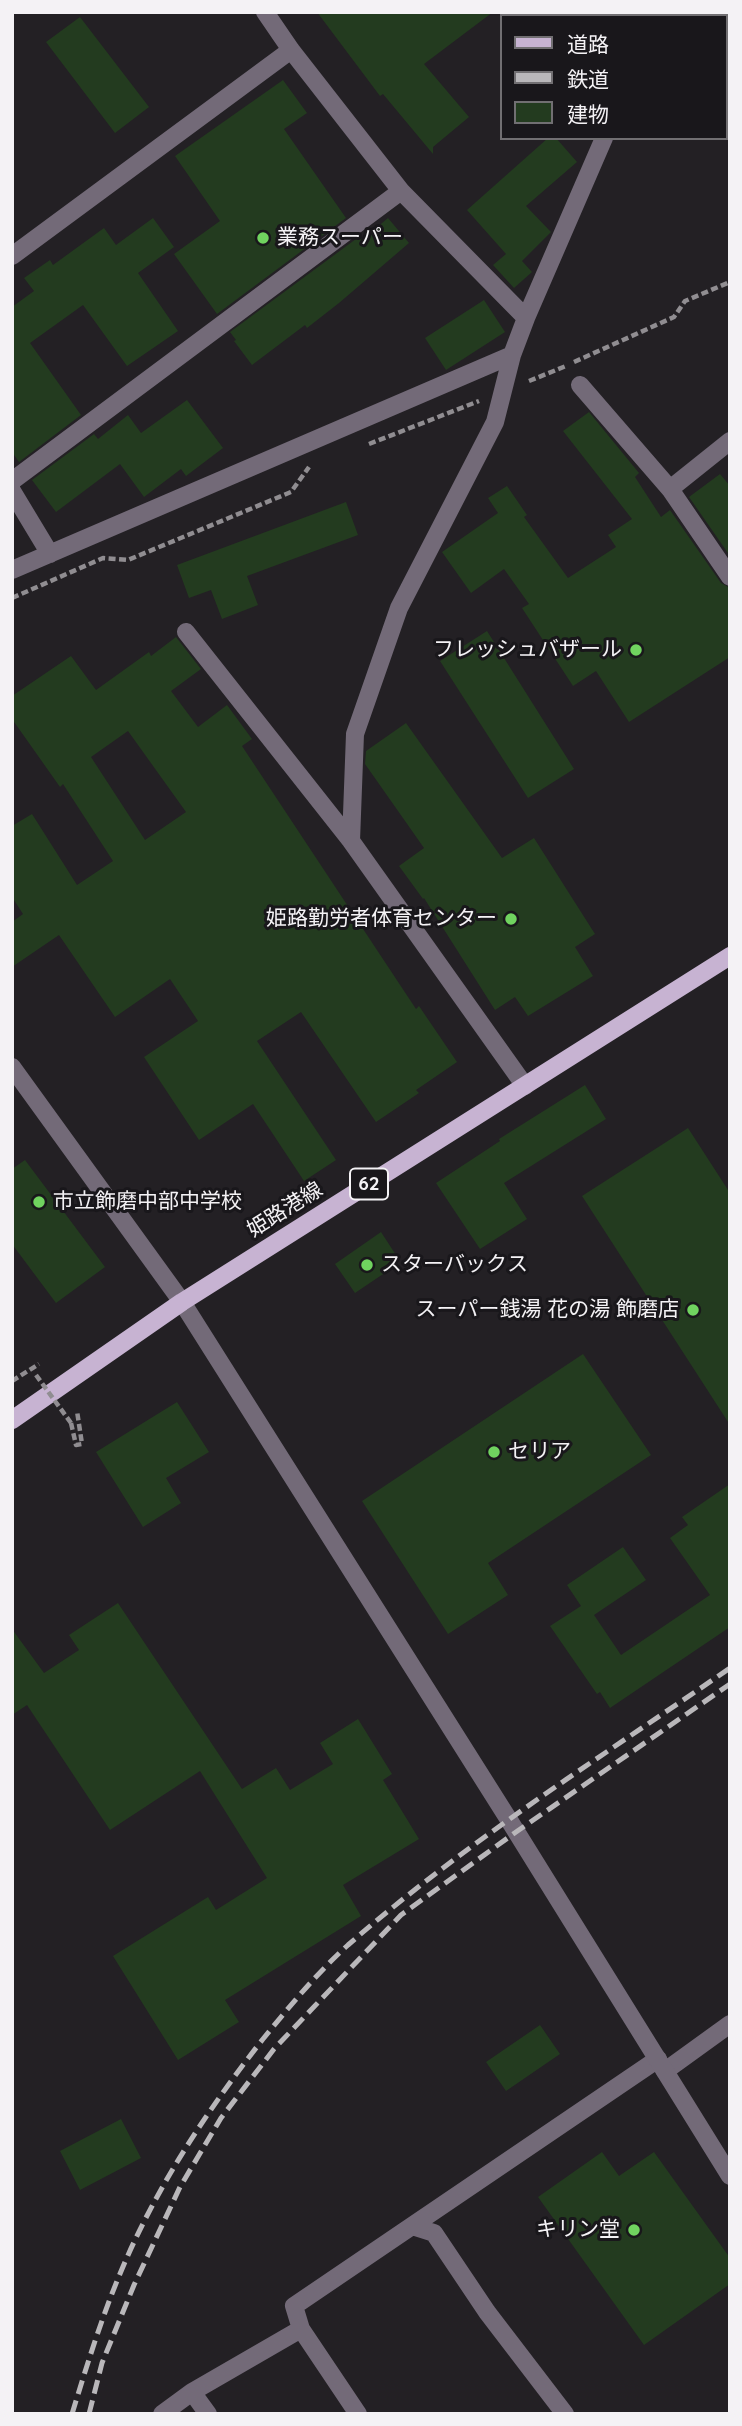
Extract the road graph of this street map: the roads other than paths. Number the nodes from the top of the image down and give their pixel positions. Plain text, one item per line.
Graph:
1 (265, 12) edge
2 (291, 50) junction
3 (603, 140) edge
4 (401, 191) junction
5 (12, 256) edge
6 (526, 318) junction
7 (512, 355) junction
8 (580, 385) dead end
9 (730, 441) edge
10 (12, 481) edge
11 (670, 489) junction
12 (12, 491) edge
13 (50, 554) junction
14 (12, 570) edge
15 (730, 576) edge
16 (186, 632) dead end
17 (351, 841) junction
18 (730, 956) edge
19 (12, 1067) edge
20 (525, 1086) junction
21 (182, 1302) junction
22 (12, 1420) edge
23 (730, 2024) edge
24 (662, 2065) junction
25 (730, 2176) edge
26 (412, 2226) junction
27 (301, 2329) junction
28 (192, 2392) junction
29 (162, 2414) edge
30 (208, 2414) edge
31 (358, 2414) edge
32 (565, 2414) edge

1 - 2 street
2 - 4 street
2 - 5 street
3 - 6 street
4 - 6 street
4 - 10 street
6 - 7 street
7 - 13 street
7 - 17 street
8 - 11 street
9 - 11 street
11 - 15 street
12 - 13 street
13 - 14 street
16 - 17 street
17 - 20 street
18 - 20 main road, 姫路港線 / 62
19 - 21 street
20 - 21 main road, 姫路港線 / 62
21 - 22 main road, 姫路港線 / 62
21 - 24 street
23 - 24 street
24 - 25 street
24 - 26 street
26 - 27 street
26 - 32 street
27 - 28 street
27 - 31 street
28 - 29 street
28 - 30 street

